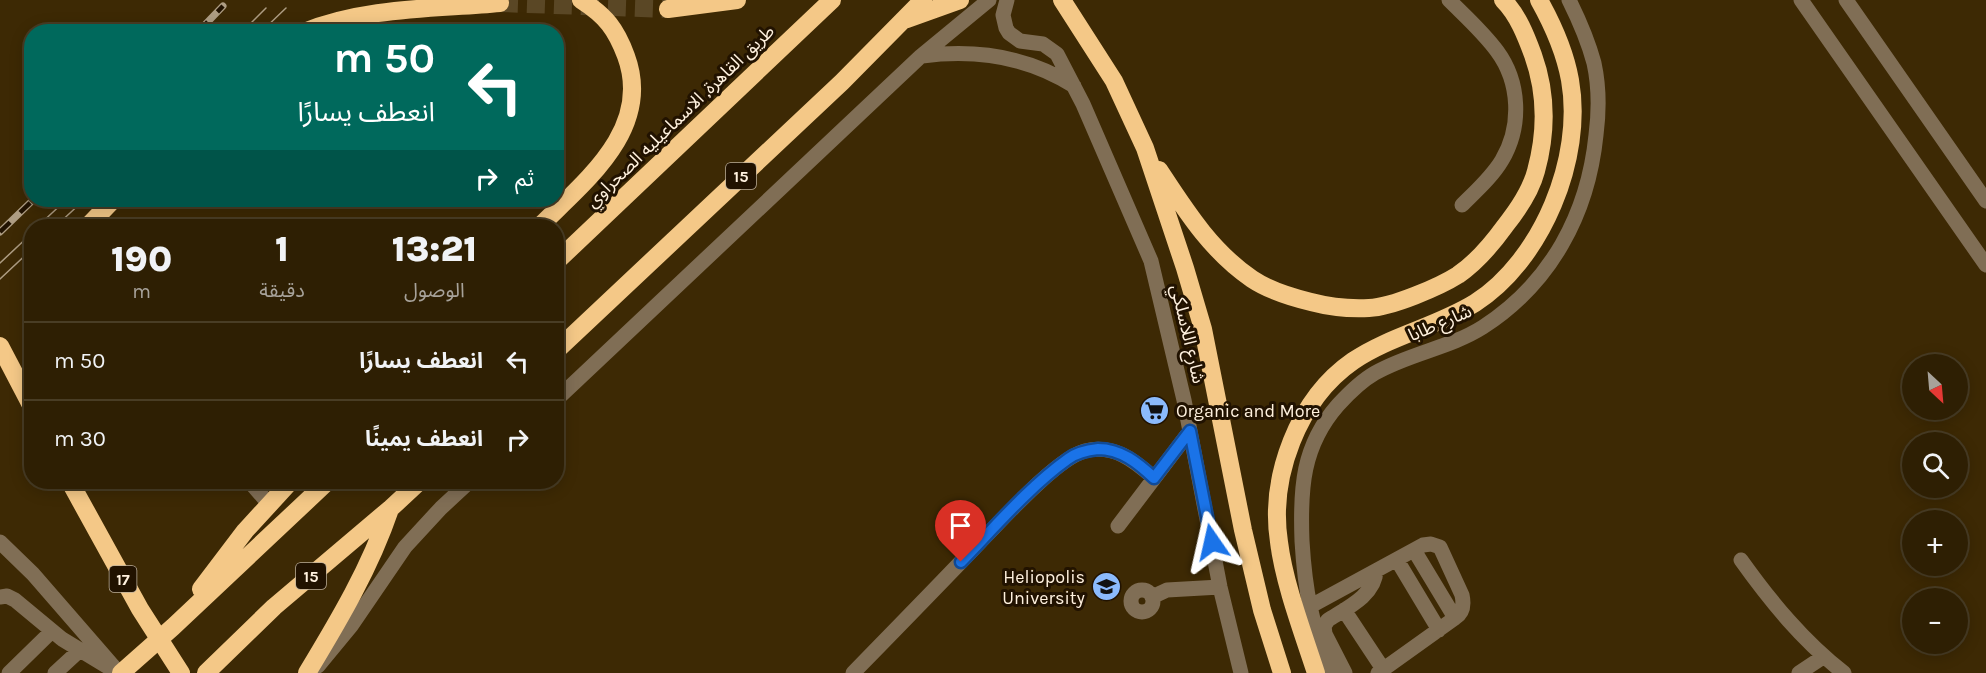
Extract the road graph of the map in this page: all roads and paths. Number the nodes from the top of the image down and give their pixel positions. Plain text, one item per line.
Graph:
1 (581, 0) edge
2 (736, 0) edge
3 (832, 0) edge
4 (923, 0) edge
5 (960, 0) edge
6 (989, 0) edge
7 (1007, 0) edge
8 (1062, 0) edge
9 (1449, 0) edge
10 (1503, 0) edge
11 (1539, 0) edge
12 (1569, 0) edge
13 (1801, 0) edge
14 (1846, 0) edge
15 (500, 3) dead end
16 (668, 9) tunnel mouth
17 (903, 21) junction
18 (327, 24) edge
19 (921, 56) junction
20 (1074, 86) junction
21 (1144, 147) junction
22 (1986, 201) edge
23 (564, 202) edge
24 (1462, 205) dead end
25 (106, 207) edge
26 (559, 207) edge
27 (95, 219) edge
28 (547, 219) edge
29 (564, 254) edge
30 (1986, 265) edge
31 (564, 343) edge
32 (0, 346) edge
33 (24, 392) edge
34 (564, 392) edge
35 (1190, 431) junction
36 (1154, 478) junction
37 (73, 489) edge
38 (256, 489) edge
39 (283, 489) edge
40 (320, 489) edge
41 (411, 489) edge
42 (461, 489) edge
43 (269, 504) junction
44 (391, 508) junction
45 (1118, 526) dead end
46 (0, 542) edge
47 (1413, 550) junction
48 (1396, 560) junction
49 (1741, 560) dead end
50 (1377, 571) junction
51 (1220, 587) junction
52 (2, 594) edge
53 (1152, 597) dead end
54 (1309, 607) junction
55 (1344, 609) junction
56 (1455, 618) junction
57 (173, 627) junction
58 (1439, 630) junction
59 (51, 632) junction
60 (80, 650) junction
61 (1823, 657) junction
62 (1380, 671) edge
63 (9, 673) edge
64 (55, 673) edge
65 (120, 673) edge
66 (181, 673) edge
67 (206, 673) edge
68 (307, 673) edge
69 (312, 673) edge
70 (853, 673) edge
71 (1240, 673) edge
72 (1282, 673) edge
73 (1316, 673) edge
74 (1330, 673) edge
75 (1345, 673) edge
76 (1799, 673) edge
77 (1845, 673) edge

1 - 23 highway
2 - 16 highway
3 - 29 highway, طريق القاهرة, الاسماعيليه الصحراوي
4 - 17 highway, 15
5 - 17 highway
6 - 19 street
7 - 20 street, شارع اللاسلكي
8 - 21 highway
9 - 24 street
10 - 21 highway
11 - 73 highway
12 - 54 street, شارع طابا
13 - 30 street
14 - 22 street
15 - 18 highway
17 - 31 highway, 15
19 - 20 street
19 - 34 street
20 - 35 street, شارع اللاسلكي
21 - 72 highway
25 - 27 highway
26 - 28 highway
32 - 33 highway
35 - 36 street
35 - 51 street, شارع اللاسلكي
36 - 45 street
36 - 70 street
37 - 66 highway, 17, bridge
38 - 43 street
39 - 43 highway
40 - 57 highway
41 - 44 highway, 15
42 - 69 street
43 - 57 highway
44 - 67 highway, 15
44 - 68 highway
46 - 65 street
47 - 48 street
47 - 56 street
47 - 56 street
48 - 50 street
48 - 58 street
49 - 61 street
50 - 54 street
50 - 55 street
51 - 53 street
51 - 71 street, شارع اللاسلكي
52 - 59 street
54 - 74 street, شارع طابا
55 - 62 street
55 - 75 street
56 - 58 street
57 - 65 highway
58 - 62 street
59 - 60 street
59 - 63 street
60 - 64 street
60 - 65 street
61 - 76 street
61 - 77 street

